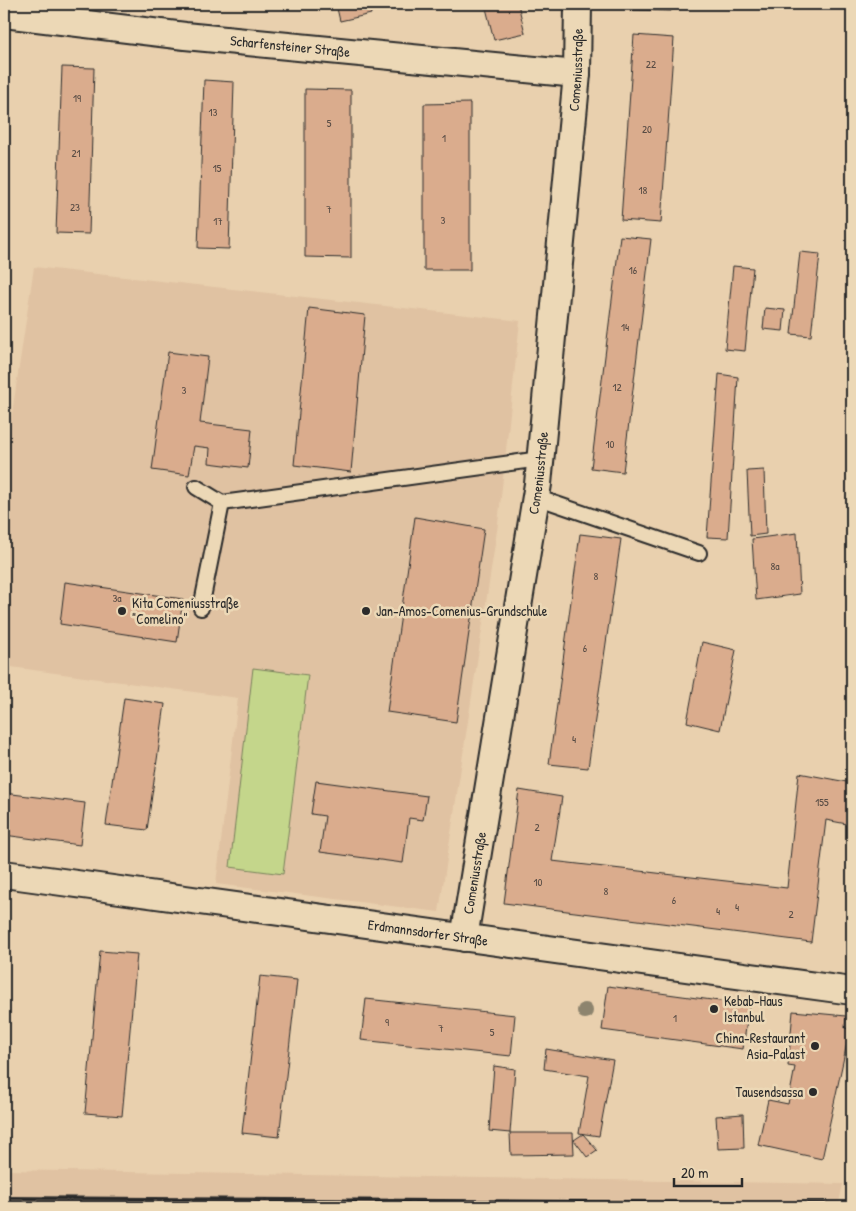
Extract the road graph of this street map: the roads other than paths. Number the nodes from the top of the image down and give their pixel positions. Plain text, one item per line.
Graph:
1 (578, 4) edge
2 (17, 11) edge
3 (577, 74) junction
4 (540, 459) junction
5 (196, 487) dead end
6 (536, 497) junction
7 (222, 503) junction
8 (699, 553) dead end
9 (201, 608) dead end
10 (4, 874) edge
11 (464, 938) junction
12 (852, 991) edge

1 - 3 street, Comeniusstraße
2 - 3 street, Scharfensteiner Straße
3 - 4 street, Comeniusstraße
4 - 6 street, Comeniusstraße
4 - 7 lane
5 - 7 lane
6 - 8 lane
6 - 11 street, Comeniusstraße
7 - 9 lane
10 - 11 street, Erdmannsdorfer Straße
11 - 12 street, Erdmannsdorfer Straße

